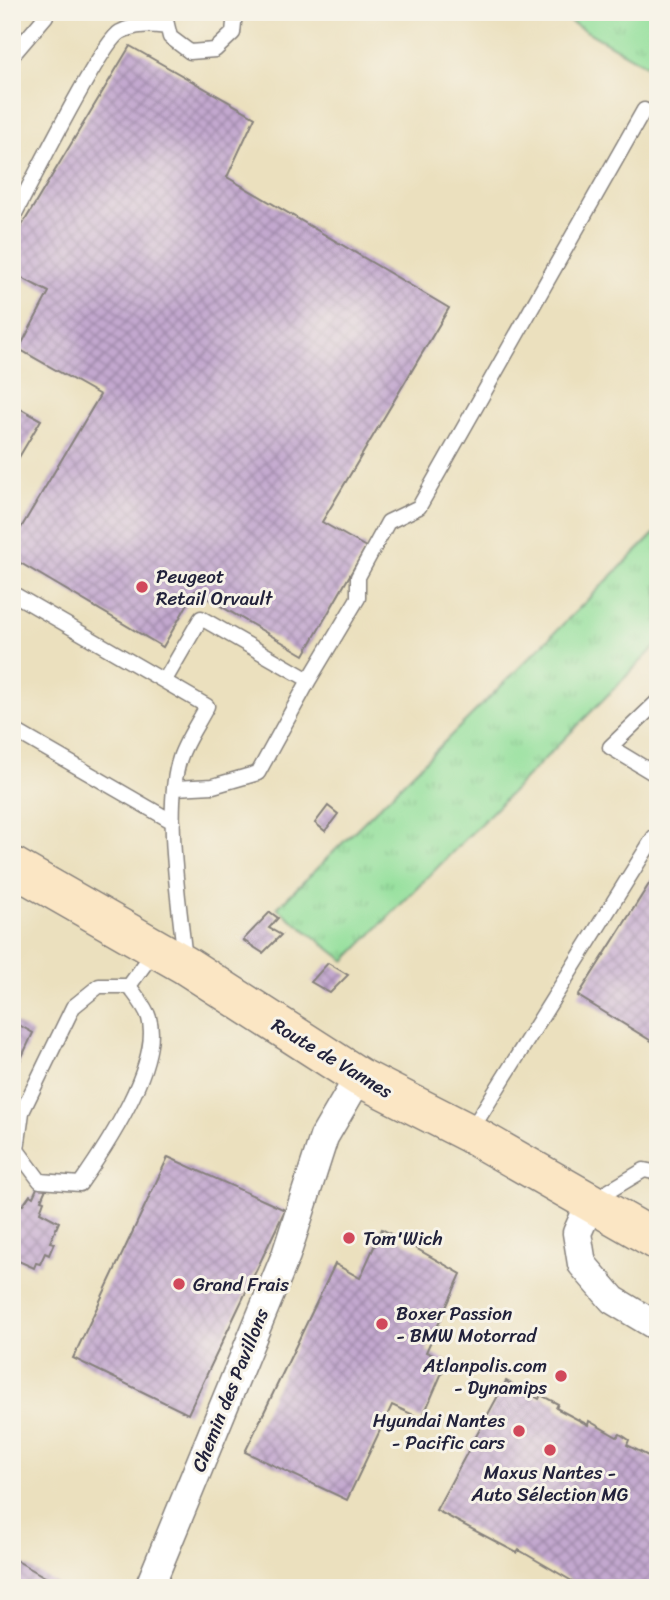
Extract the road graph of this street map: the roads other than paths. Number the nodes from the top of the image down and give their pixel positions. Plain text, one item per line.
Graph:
1 (41, 12) edge
2 (235, 12) edge
3 (165, 20) edge
4 (12, 56) edge
5 (644, 110) dead end
6 (12, 219) edge
7 (12, 593) edge
8 (165, 680) junction
9 (309, 680) junction
10 (658, 701) edge
11 (12, 729) edge
12 (658, 776) edge
13 (175, 788) junction
14 (173, 822) junction
15 (654, 837) dead end
16 (12, 866) edge
17 (170, 957) junction
18 (129, 986) junction
19 (359, 1077) junction
20 (469, 1133) junction
21 (658, 1173) edge
22 (591, 1202) junction
23 (658, 1241) edge
24 (658, 1326) edge
25 (149, 1588) edge

1 - 4 lane
2 - 3 lane
3 - 6 lane
5 - 9 lane
7 - 8 lane
8 - 9 lane
8 - 13 lane
9 - 13 lane
10 - 12 lane
11 - 14 lane
13 - 14 lane
14 - 17 lane
15 - 20 lane
16 - 17 main road, Route de Vannes
17 - 18 lane
17 - 19 main road, Route de Vannes
18 - 18 lane
19 - 20 main road, Route de Vannes
19 - 25 street, Chemin des Pavillons
20 - 22 main road, Route de Vannes
21 - 22 lane
22 - 23 main road, Route de Vannes
22 - 24 street

